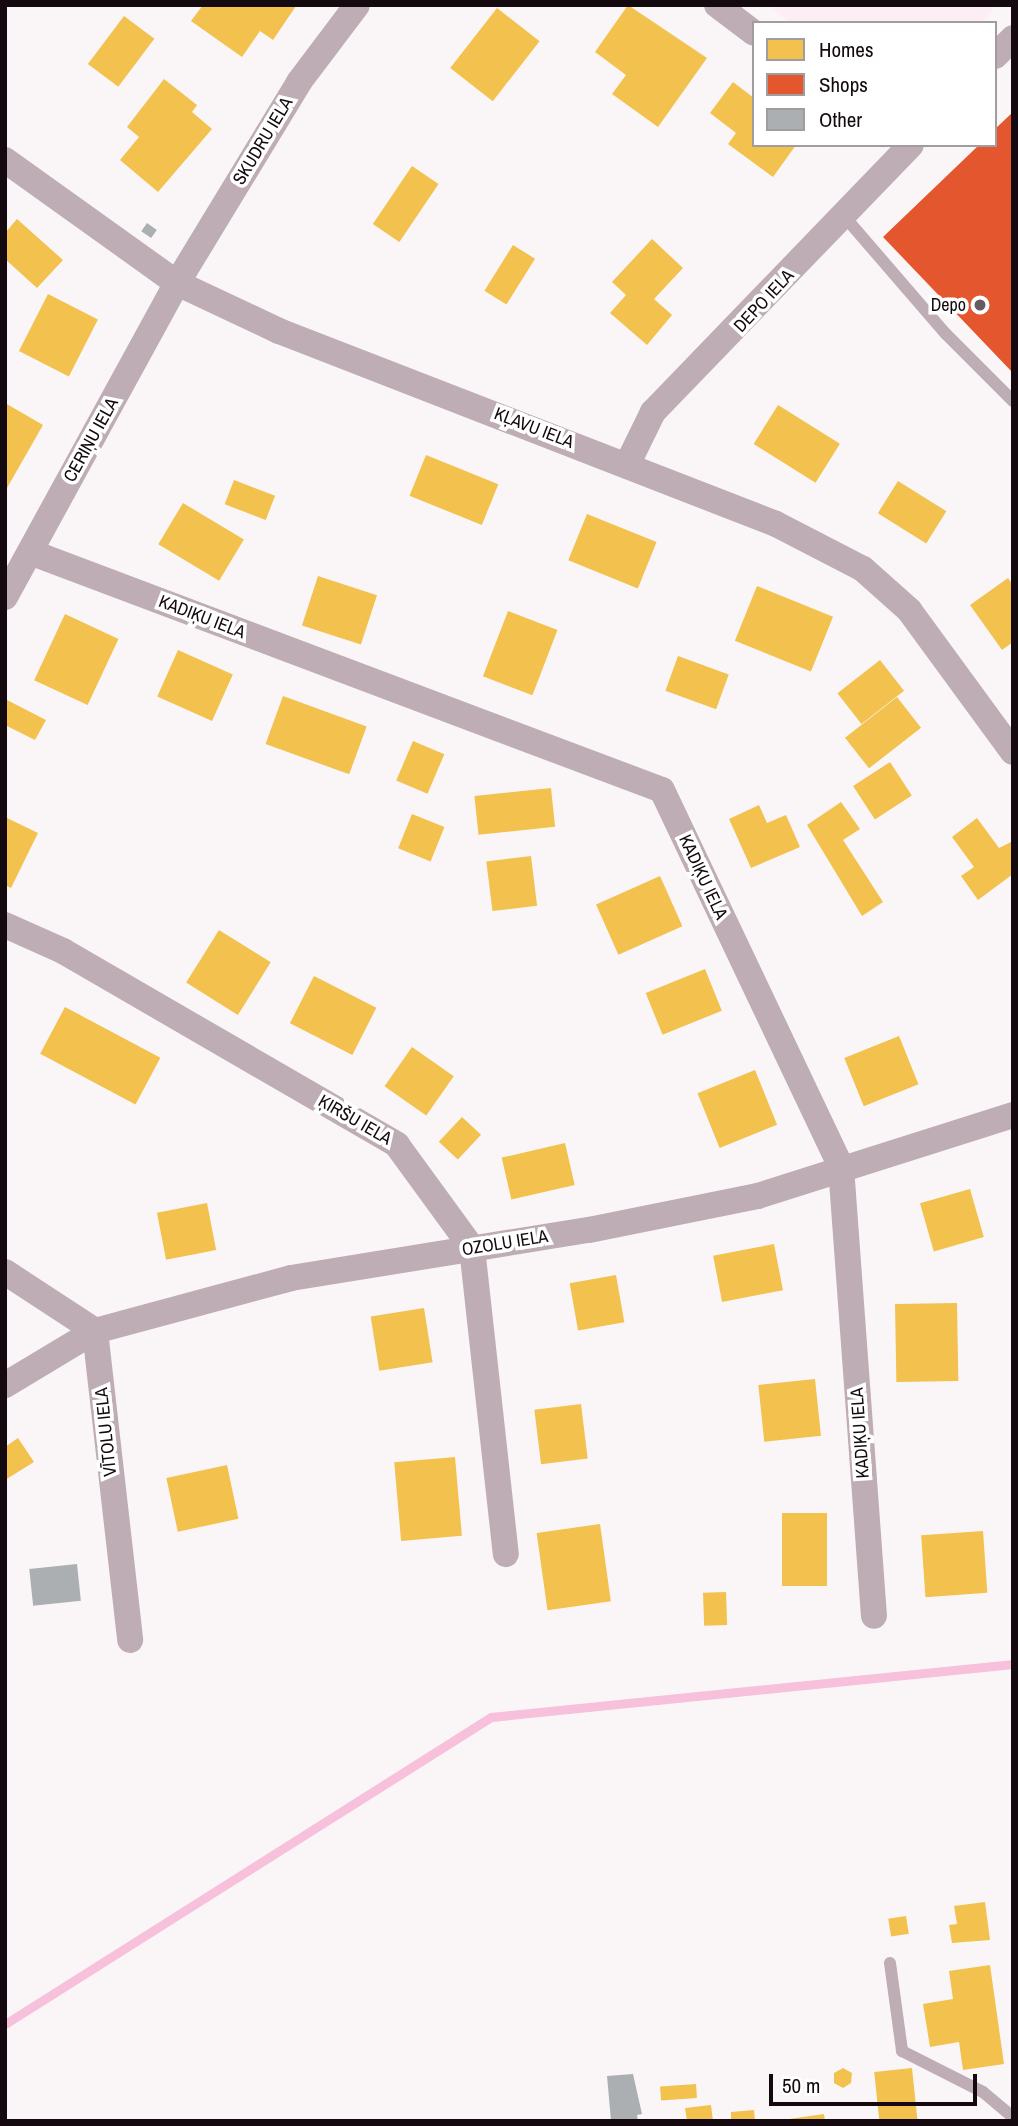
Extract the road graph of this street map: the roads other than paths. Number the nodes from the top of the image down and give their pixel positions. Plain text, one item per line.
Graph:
1 (357, 5) edge
2 (718, 5) edge
3 (752, 31) edge
4 (1013, 38) edge
5 (997, 54) edge
6 (906, 147) edge
7 (5, 160) edge
8 (844, 216) junction
9 (177, 283) junction
10 (1013, 401) edge
11 (628, 463) junction
12 (30, 552) junction
13 (5, 597) edge
14 (1013, 752) edge
15 (5, 925) edge
16 (1013, 1115) edge
17 (841, 1167) junction
18 (472, 1248) junction
19 (5, 1272) edge
20 (95, 1331) junction
21 (5, 1385) edge
22 (506, 1554) dead end
23 (874, 1616) dead end
24 (130, 1640) dead end
25 (890, 1963) dead end
26 (1013, 2117) edge

1 - 9 street, SKUDRU IELA
2 - 3 street
4 - 5 street
6 - 8 street, DEPO IELA
7 - 9 street, KĻAVU IELA
8 - 10 lane
8 - 11 street, DEPO IELA
9 - 11 street, KĻAVU IELA
9 - 12 street, CERIŅU IELA
11 - 14 street, KĻAVU IELA
12 - 13 street, CERIŅU IELA
12 - 17 street, KADIĶU IELA
15 - 18 street, ĶIRŠU IELA
16 - 17 street, OZOLU IELA
17 - 18 street, OZOLU IELA
17 - 23 street, KADIĶU IELA
18 - 20 street, OZOLU IELA
18 - 22 street, ĶIRŠU IELA
19 - 20 street
20 - 21 street, OZOLU IELA
20 - 24 street, VĪTOLU IELA
25 - 26 lane

